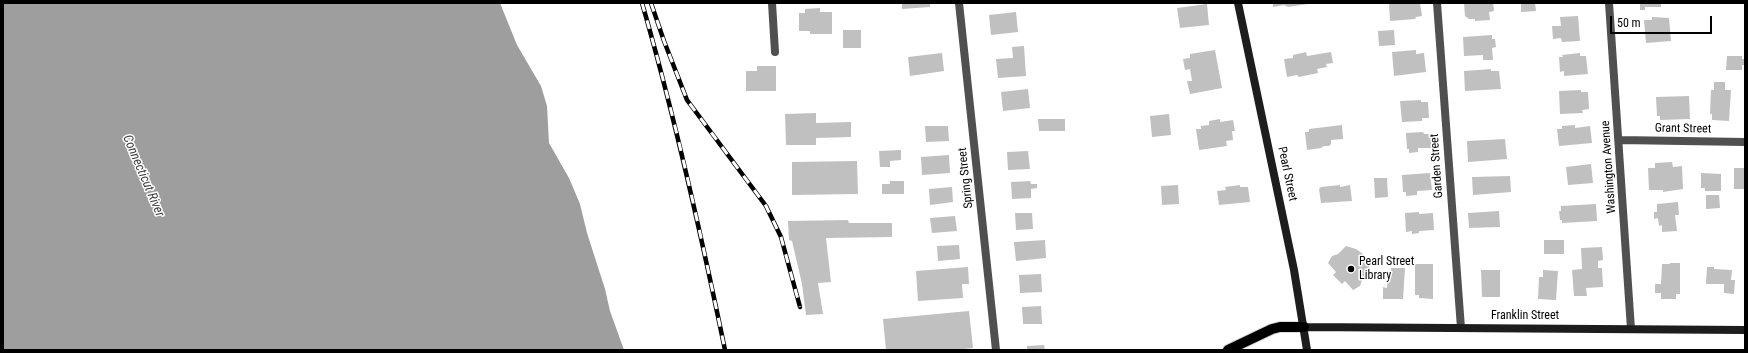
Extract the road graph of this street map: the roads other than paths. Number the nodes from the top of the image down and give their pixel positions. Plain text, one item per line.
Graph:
1 (772, 3) edge
2 (960, 3) edge
3 (1238, 3) edge
4 (1437, 3) edge
5 (1610, 3) edge
6 (775, 52) dead end
7 (1620, 140) junction
8 (1745, 142) edge
9 (1304, 326) junction
10 (1461, 328) junction
11 (1631, 329) junction
12 (1745, 330) edge
13 (996, 350) edge
14 (1228, 350) edge
15 (1307, 350) edge

1 - 6 street
2 - 13 street, Spring Street
3 - 9 main road, Pearl Street
4 - 10 street, Garden Street
5 - 7 street, Washington Avenue
7 - 8 street, Grant Street
7 - 11 street, Washington Avenue
9 - 10 main road, Franklin Street
9 - 14 main road
9 - 15 main road, Pearl Street
10 - 11 main road, Franklin Street
11 - 12 main road, Franklin Street

